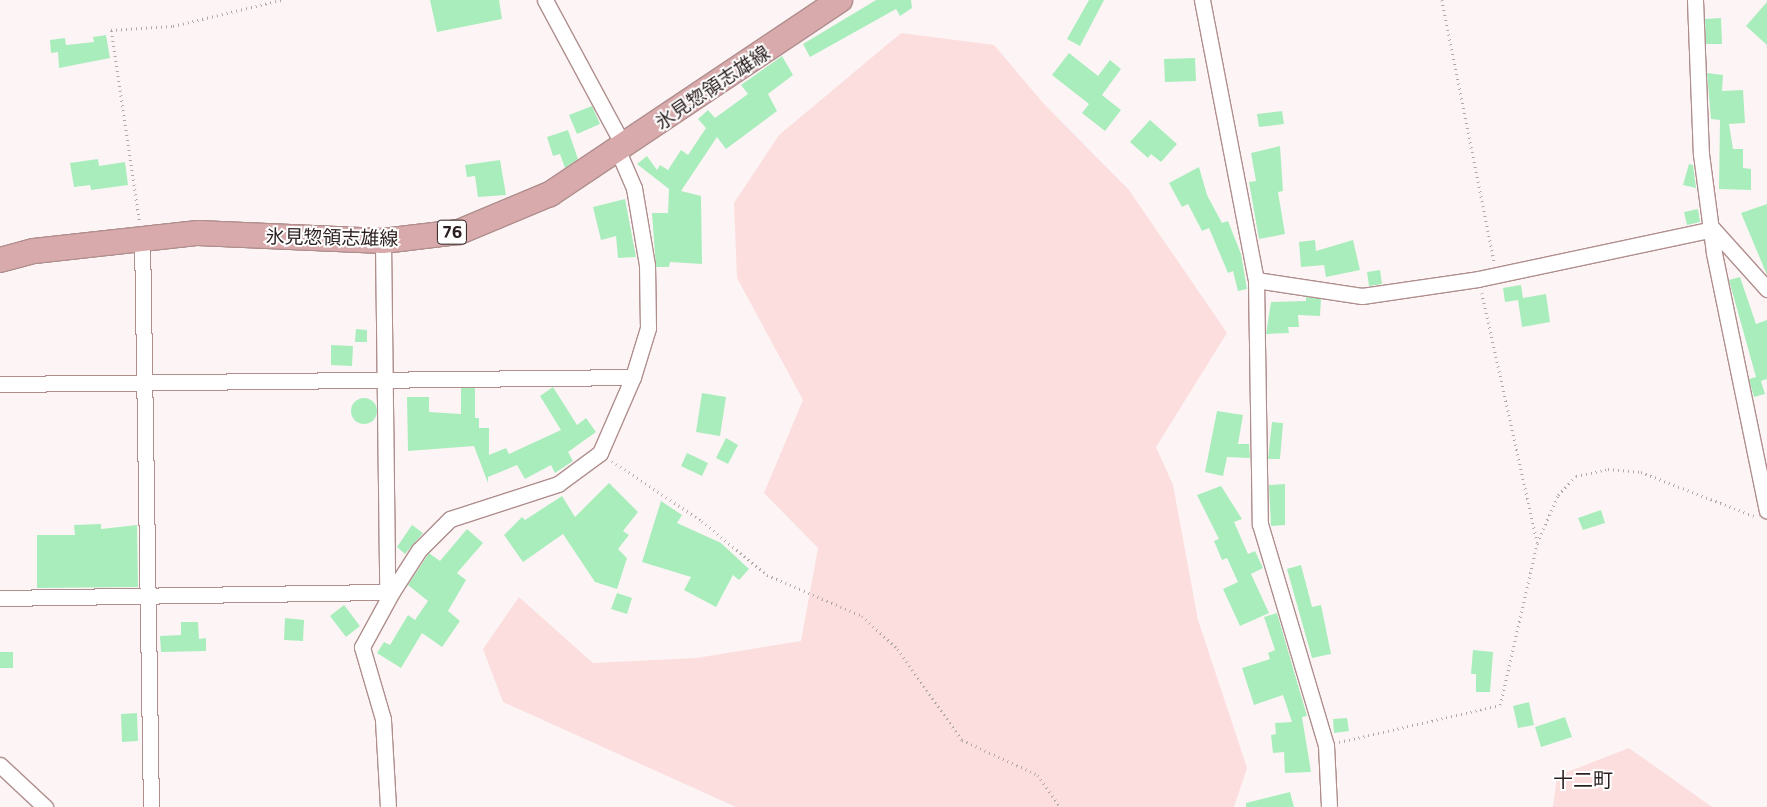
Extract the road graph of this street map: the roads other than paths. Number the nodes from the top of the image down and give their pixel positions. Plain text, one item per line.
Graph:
1 (545, 0) edge
2 (840, 0) edge
3 (1202, 0) edge
4 (1695, 0) edge
5 (621, 149) junction
6 (1713, 229) junction
7 (142, 237) junction
8 (383, 241) junction
9 (0, 260) edge
10 (1256, 280) junction
11 (1767, 290) edge
12 (633, 377) junction
13 (384, 381) junction
14 (145, 382) junction
15 (0, 384) edge
16 (1763, 514) edge
17 (389, 591) junction
18 (149, 596) junction
19 (0, 598) edge
20 (0, 765) edge
21 (45, 807) edge
22 (151, 807) edge
23 (388, 807) edge
24 (1329, 807) edge

1 - 5 street
2 - 5 main road, 氷見惣領志雄線 / 76
3 - 10 street
4 - 6 street
5 - 8 main road, 氷見惣領志雄線 / 76
5 - 12 street
6 - 10 street
6 - 11 street
6 - 16 street
7 - 8 main road, 氷見惣領志雄線 / 76
7 - 9 main road, 氷見惣領志雄線 / 76
7 - 14 street
8 - 13 street
10 - 24 street
12 - 13 street
12 - 17 street
13 - 14 street
13 - 17 street
14 - 15 street
14 - 18 street
17 - 18 street
17 - 23 street
18 - 19 street
18 - 22 street
20 - 21 street

